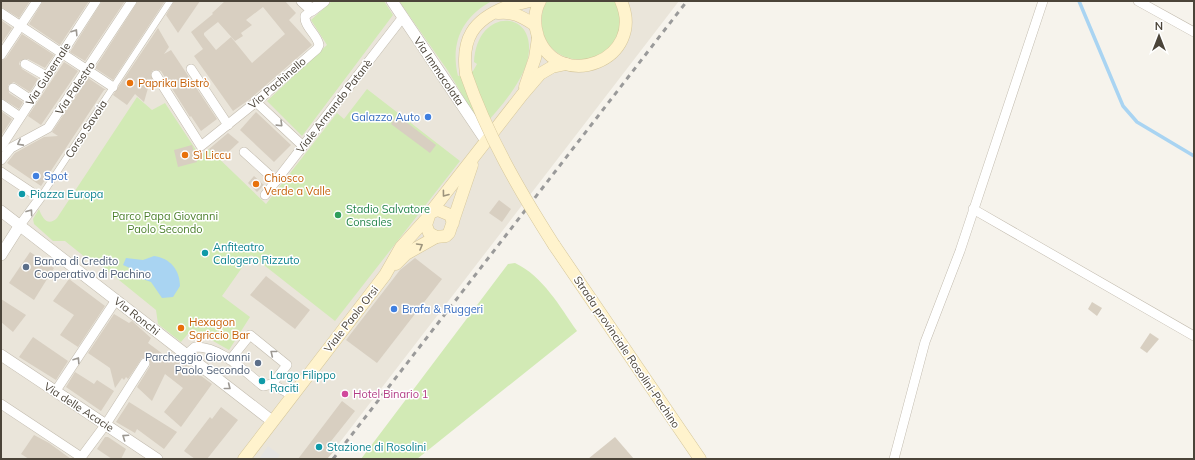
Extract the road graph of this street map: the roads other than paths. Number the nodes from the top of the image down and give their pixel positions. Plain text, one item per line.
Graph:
1 (37, 1) edge
2 (96, 1) edge
3 (132, 1) edge
4 (170, 1) edge
5 (302, 1) edge
6 (324, 1) edge
7 (392, 1) edge
8 (530, 1) edge
9 (540, 1) edge
10 (1042, 1) edge
11 (1138, 1) edge
12 (623, 4) edge
13 (312, 10) junction
14 (1, 13) edge
15 (491, 14) junction
16 (403, 17) junction
17 (20, 25) junction
18 (535, 25) junction
19 (1194, 32) edge
20 (538, 38) junction
21 (62, 53) junction
22 (1, 55) edge
23 (25, 64) dead end
24 (566, 64) junction
25 (88, 69) junction
26 (191, 69) dead end
27 (156, 75) dead end
28 (46, 76) junction
29 (113, 87) junction
30 (13, 88) dead end
31 (522, 95) junction
32 (31, 100) junction
33 (256, 102) junction
34 (1, 104) edge
35 (20, 117) junction
36 (228, 124) junction
37 (486, 141) junction
38 (303, 146) junction
39 (1, 147) edge
40 (244, 152) dead end
41 (477, 153) junction
42 (2, 160) edge
43 (1, 172) edge
44 (276, 181) junction
45 (266, 195) dead end
46 (40, 198) junction
47 (973, 209) junction
48 (1, 211) edge
49 (429, 215) junction
50 (453, 223) junction
51 (20, 225) junction
52 (436, 237) junction
53 (1, 255) edge
54 (385, 275) junction
55 (116, 300) junction
56 (1194, 336) edge
57 (186, 354) junction
58 (2, 358) edge
59 (230, 360) junction
60 (145, 363) dead end
61 (272, 384) junction
62 (55, 392) junction
63 (292, 395) junction
64 (1, 404) edge
65 (272, 422) junction
66 (106, 424) junction
67 (80, 458) edge
68 (157, 459) edge
69 (244, 459) edge
70 (700, 459) edge
71 (894, 459) edge

1 - 17 street
21 -> 2 street, Via Gubernale
3 - 25 street, Via Palestro
4 - 29 street, Corso Savoia
5 - 13 street
6 - 13 street
7 - 16 street, Via Immacolata
8 - 15 main road, Strada provinciale Rosolini-Pachino
9 - 18 main road
10 - 47 street
11 - 19 street
12 - 24 main road
13 - 33 street, Via Pachinello
14 - 17 street
15 - 18 main road
15 - 70 main road, Strada provinciale Rosolini-Pachino, bridge
16 - 37 street, Via Immacolata
16 - 38 street, Viale Armando Patanè
17 - 21 street
17 - 22 street
18 - 20 main road
20 - 24 main road
20 - 31 main road
21 - 25 street
21 - 28 street, Via Gubernale
23 - 28 street
24 - 31 main road
25 - 29 street
25 -> 42 street, Via Palestro
26 - 36 street
27 - 36 street, Via Pachinello
28 - 32 street, Via Gubernale
29 - 46 street, Corso Savoia
30 - 32 street
31 - 37 main road
32 - 35 street, Via Gubernale
33 - 36 street, Via Pachinello
33 -> 38 street
34 - 35 street
35 - 39 street, Via Gubernale
37 - 41 main road
38 - 44 street, Viale Armando Patanè
40 - 44 street
41 -> 49 main road
41 - 50 main road
43 - 46 street
44 - 45 street, Viale Armando Patanè
51 -> 46 street, Corso Savoia
47 - 56 street
47 - 71 street
48 - 51 street, Via Ronchi
49 - 50 main road
49 - 52 main road
49 - 54 main road
50 - 52 main road
51 - 53 street, Corso Savoia
51 - 55 street, Via Ronchi
54 -> 52 main road
54 - 63 main road, Viale Paolo Orsi
55 - 57 street, Via Ronchi
62 -> 55 street
57 - 59 street
57 -> 65 street, Via Ronchi
58 - 62 street, Via delle Acacie
59 - 61 street
61 -> 59 street
60 - 66 street
61 - 63 street
62 - 66 street, Via delle Acacie
63 - 65 main road, Viale Paolo Orsi
64 - 67 street
65 - 69 main road, Viale Paolo Orsi
66 - 67 street
68 -> 66 street, Via delle Acacie

